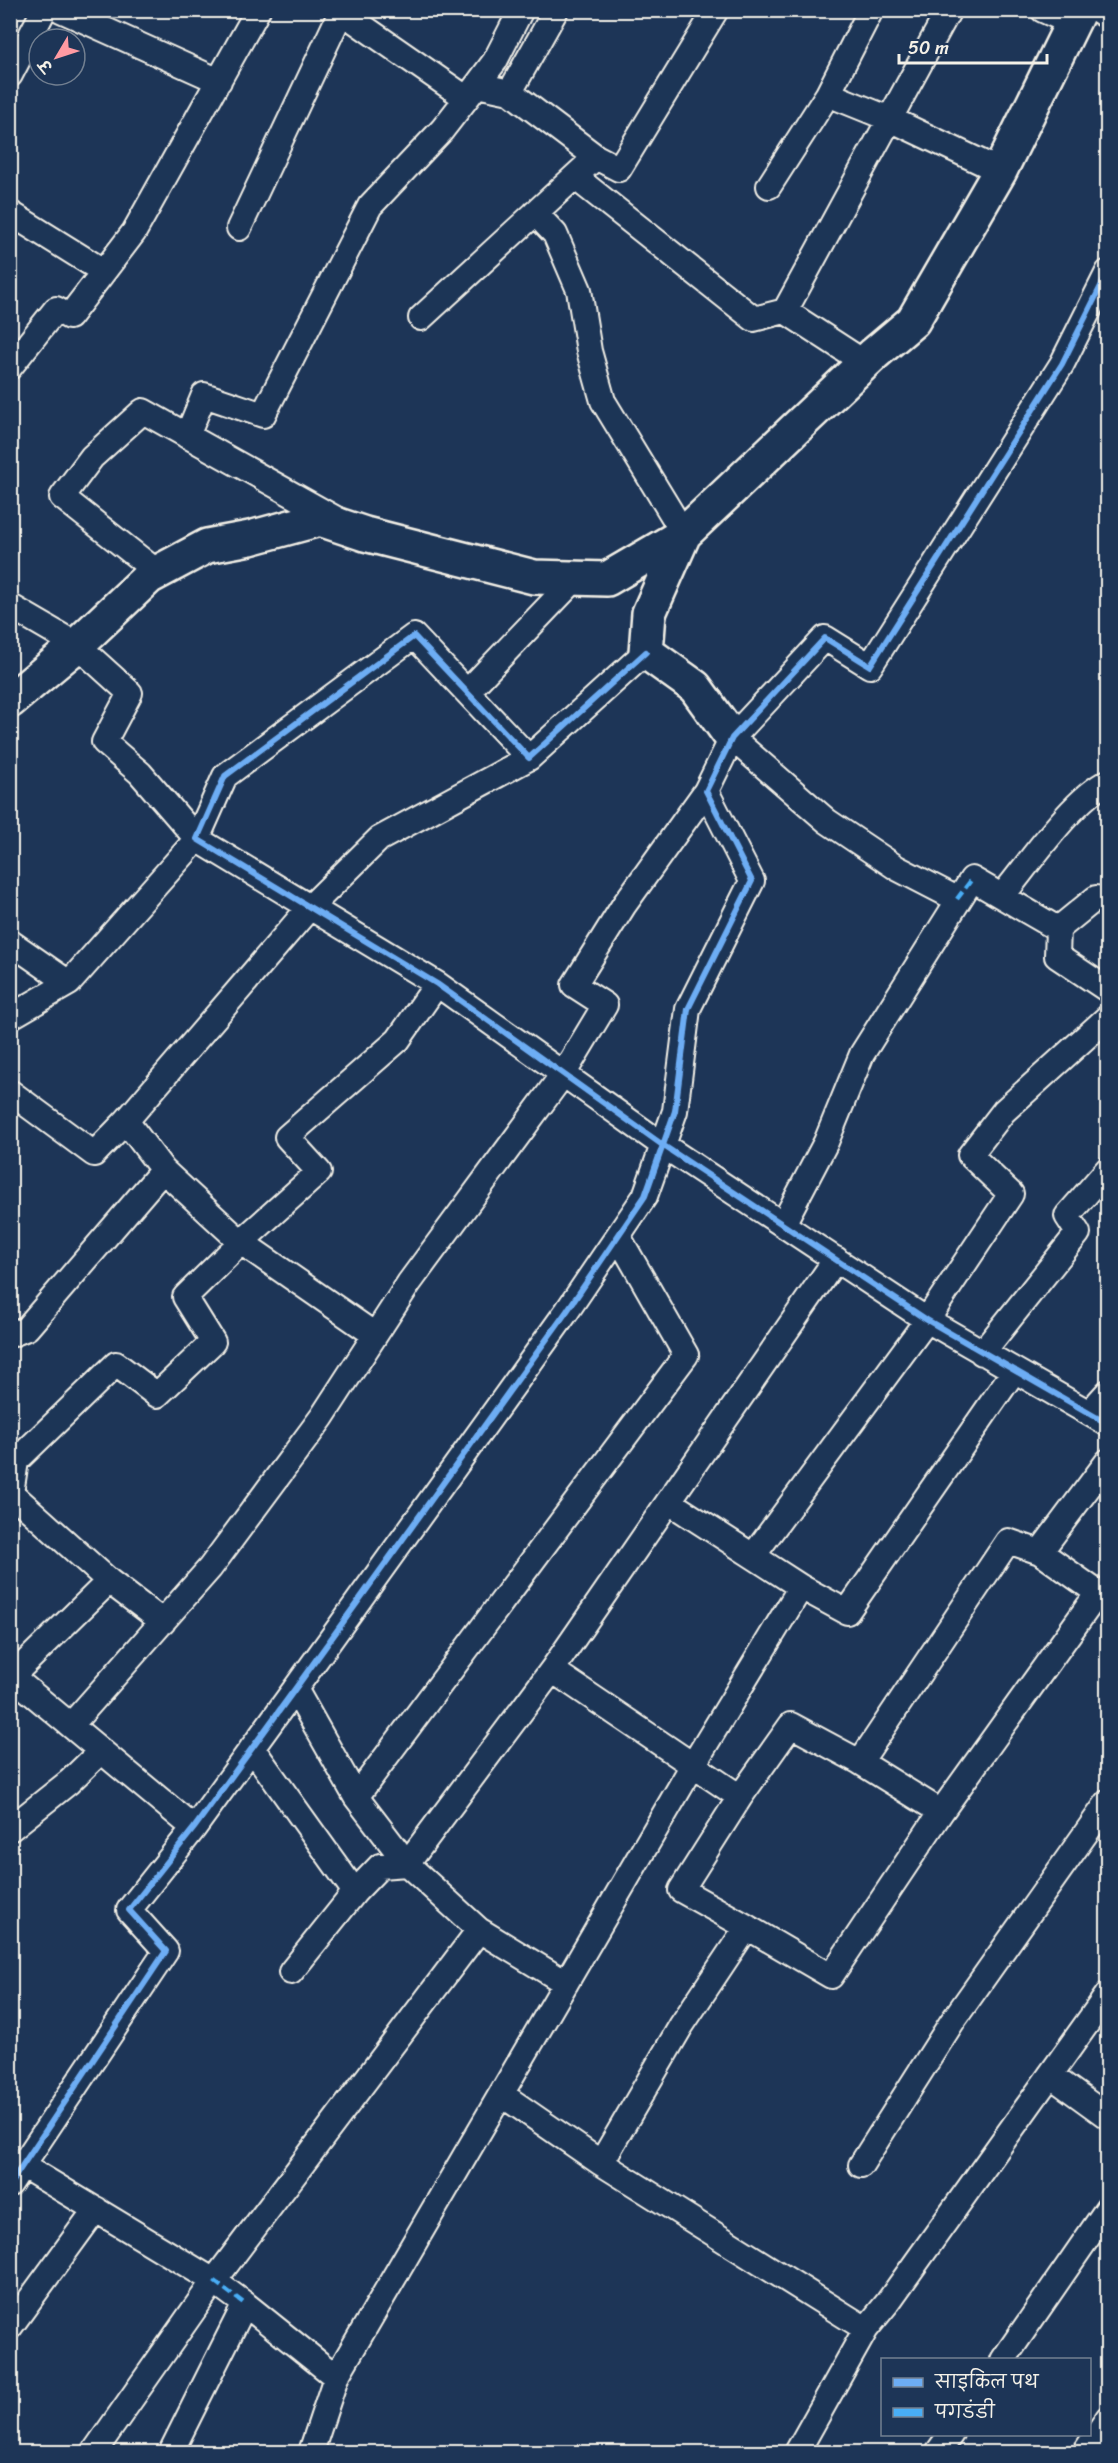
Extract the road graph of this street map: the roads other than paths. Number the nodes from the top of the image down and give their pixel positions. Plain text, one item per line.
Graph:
1 (44, 10) edge
2 (61, 10) edge
3 (258, 10) edge
4 (521, 10) edge
5 (556, 10) edge
6 (716, 10) edge
7 (871, 10) edge
8 (949, 10) edge
9 (341, 11) edge
10 (1073, 14) edge
11 (1107, 17) edge
12 (10, 75) edge
13 (219, 81) junction
14 (471, 92) junction
15 (510, 92) junction
16 (828, 94) junction
17 (890, 119) junction
18 (596, 157) junction
19 (1000, 171) junction
20 (575, 177) junction
21 (769, 186) dead end
22 (10, 213) edge
23 (535, 213) junction
24 (239, 228) dead end
25 (103, 271) junction
26 (1107, 272) edge
27 (785, 310) junction
28 (421, 318) dead end
29 (866, 363) junction
30 (10, 367) edge
31 (187, 436) junction
32 (361, 533) junction
33 (684, 534) junction
34 (157, 572) junction
35 (576, 578) junction
36 (10, 606) edge
37 (77, 645) junction
38 (646, 652) junction
39 (467, 692) junction
40 (10, 700) edge
41 (732, 738) junction
42 (529, 758) junction
43 (1107, 782) edge
44 (706, 791) junction
45 (197, 838) junction
46 (1002, 896) junction
47 (957, 899) junction
48 (1107, 901) edge
49 (309, 908) junction
50 (1058, 929) junction
51 (10, 942) edge
52 (69, 983) junction
53 (437, 984) junction
54 (1107, 990) edge
55 (10, 1017) edge
56 (1107, 1017) edge
57 (564, 1073) junction
58 (10, 1092) edge
59 (126, 1120) junction
60 (664, 1146) junction
61 (1107, 1169) edge
62 (163, 1170) junction
63 (783, 1224) junction
64 (618, 1236) junction
65 (241, 1242) junction
66 (836, 1259) junction
67 (927, 1320) junction
68 (10, 1335) edge
69 (375, 1335) junction
70 (982, 1353) junction
71 (1014, 1371) junction
72 (1107, 1392) edge
73 (1098, 1418) edge
74 (1107, 1461) edge
75 (11, 1493) edge
76 (669, 1502) junction
77 (1040, 1552) junction
78 (753, 1556) junction
79 (110, 1581) junction
80 (801, 1587) junction
81 (1103, 1596) edge
82 (163, 1622) junction
83 (552, 1670) junction
84 (11, 1676) edge
85 (295, 1689) junction
86 (71, 1725) junction
87 (252, 1748) junction
88 (101, 1751) junction
89 (860, 1762) junction
90 (693, 1765) junction
91 (356, 1797) junction
92 (740, 1797) junction
93 (1107, 1802) edge
94 (941, 1812) junction
95 (194, 1828) junction
96 (10, 1829) edge
97 (407, 1864) junction
98 (355, 1892) junction
99 (747, 1927) junction
100 (479, 1930) junction
101 (291, 1972) dead end
102 (566, 1983) junction
103 (1107, 1994) edge
104 (1050, 2075) junction
105 (501, 2094) junction
106 (1104, 2107) edge
107 (601, 2163) junction
108 (861, 2165) dead end
109 (15, 2169) edge
110 (1107, 2208) edge
111 (96, 2209) junction
112 (214, 2281) junction
113 (245, 2304) junction
114 (10, 2327) edge
115 (866, 2329) junction
116 (1004, 2358) edge
117 (336, 2377) junction
118 (1107, 2418) edge
119 (950, 2436) edge
120 (805, 2450) edge
121 (94, 2452) edge
122 (171, 2452) edge
123 (311, 2452) edge
124 (938, 2452) edge
125 (1086, 2452) edge

1 - 12 street
2 - 13 street
3 - 13 street
4 - 14 street
5 - 15 street
6 - 18 street
7 - 16 street
8 - 17 street
9 - 14 street
9 - 24 street
10 - 11 street
10 - 19 street
13 - 25 street
14 - 15 street
14 - 31 street
15 - 18 street
16 - 17 street
16 - 21 street
17 - 19 street
17 - 27 street
18 - 20 street
19 - 29 street
20 - 23 street
20 - 27 street
22 - 25 street
23 - 28 street
23 - 33 street
25 - 30 street
26 - 41 street
27 - 29 street
29 - 33 street
31 - 32 street
31 - 34 street
32 - 34 street
32 - 35 street
33 - 35 street
33 - 38 street
34 - 37 street
35 - 39 street
36 - 37 street
37 - 40 street
37 - 45 street
38 - 41 street
38 - 42 street
39 - 42 street
39 - 45 street
41 - 44 street
41 - 47 street
42 - 49 street
43 - 46 street
44 - 57 street
44 - 60 street
45 - 49 street
45 - 52 street
46 - 47 street
46 - 50 street
47 - 63 street
48 - 50 street
49 - 53 street
49 - 59 street
50 - 54 street
51 - 52 street
52 - 55 street
53 - 57 street
53 - 65 street
56 - 67 street
57 - 60 street
57 - 69 street
58 - 59 street
59 - 62 street
60 - 63 street
60 - 64 street
61 - 70 street
62 - 65 street
62 - 68 street
63 - 66 street
64 - 85 street
64 - 91 street
65 - 69 street
65 - 75 street
66 - 67 street
66 - 76 street
67 - 70 street
67 - 78 street
69 - 82 street
70 - 71 street
71 - 73 street
71 - 80 street
72 - 73 street
74 - 77 street
75 - 79 street
76 - 78 street
76 - 83 street
77 - 81 street
77 - 89 street
78 - 80 street
79 - 82 street
79 - 84 street
80 - 90 street
81 - 94 street
82 - 86 street
83 - 90 street
83 - 97 street
84 - 86 street
85 - 87 street
85 - 91 street
86 - 88 street
87 - 95 street
87 - 98 street
88 - 95 street
88 - 96 street
89 - 92 street
89 - 94 street
90 - 92 street
90 - 102 street
91 - 97 street
92 - 99 street
93 - 108 street
94 - 99 street
95 - 109 street
97 - 98 street
97 - 100 street
98 - 101 street
99 - 107 street
100 - 102 street
100 - 112 street
102 - 105 street
103 - 104 street
104 - 106 street
104 - 115 street
105 - 107 street
105 - 117 street
107 - 115 street
109 - 111 street
110 - 116 street
111 - 112 street
111 - 114 street
112 - 113 street
112 - 121 street
113 - 117 street
113 - 122 street
115 - 120 street
117 - 123 street
118 - 125 street
119 - 124 street

